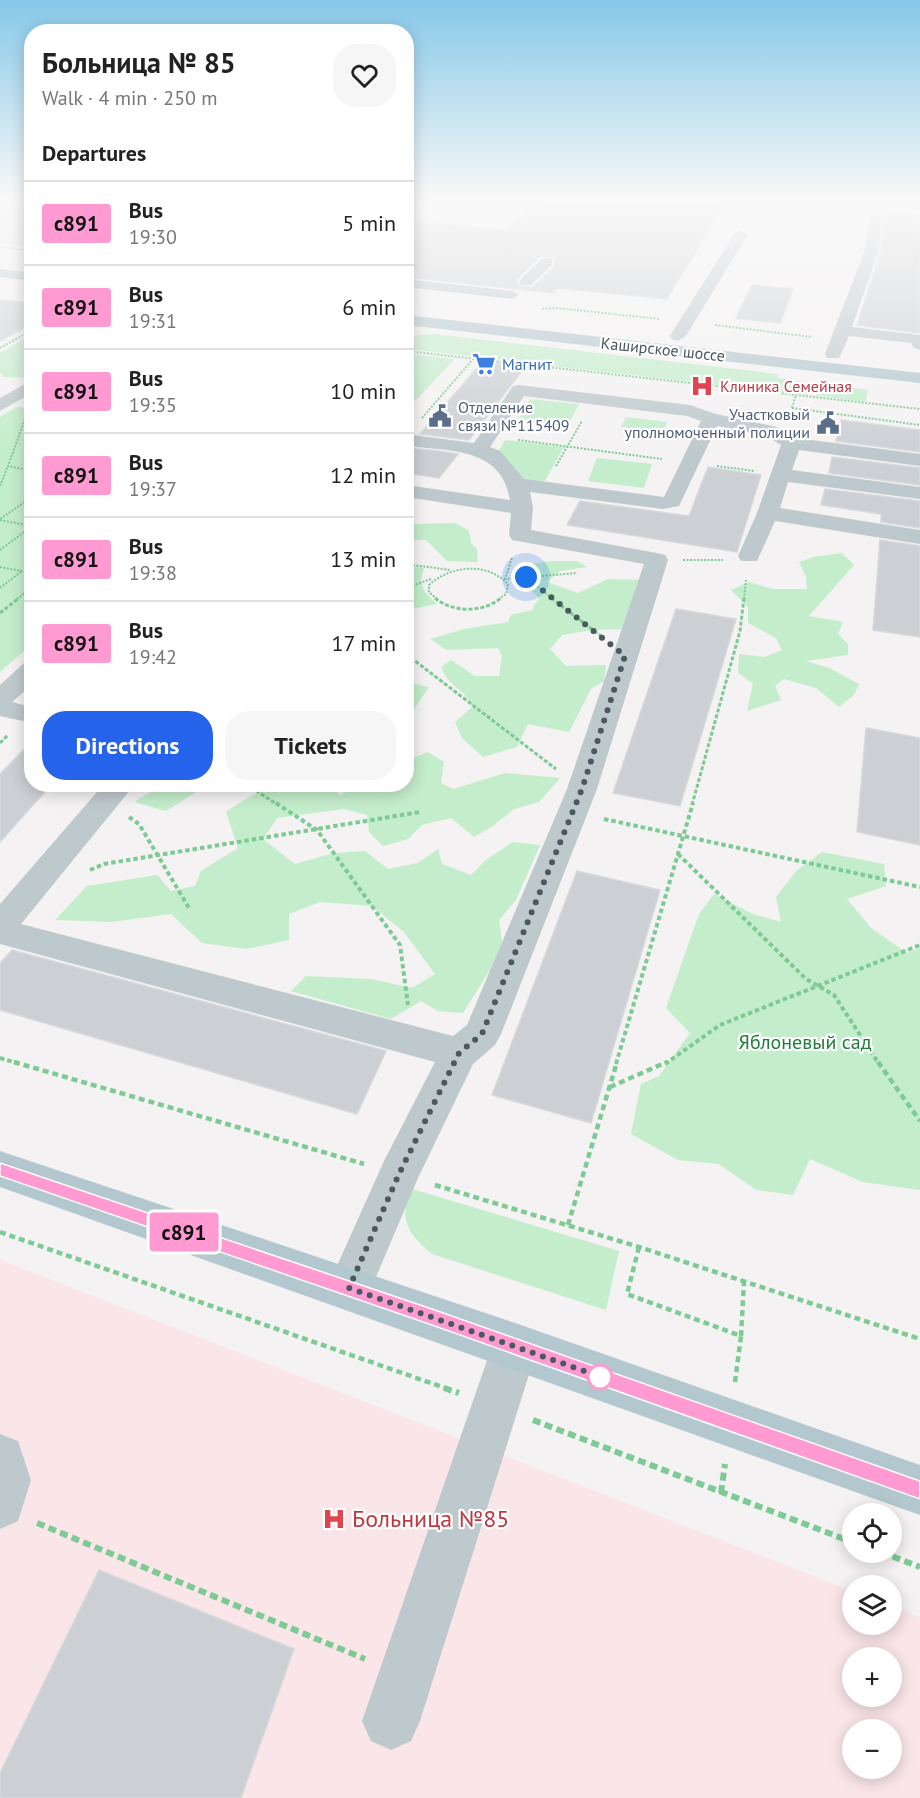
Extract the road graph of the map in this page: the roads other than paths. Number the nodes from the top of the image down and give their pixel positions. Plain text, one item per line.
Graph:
1 (450, 285) edge
2 (524, 285) edge
3 (710, 285) edge
4 (860, 285) edge
5 (521, 288) junction
6 (495, 310) dead end
7 (414, 318) edge
8 (414, 319) edge
9 (843, 332) junction
10 (678, 336) junction
11 (920, 345) edge
12 (833, 354) junction
13 (920, 363) edge
14 (920, 378) edge
15 (3, 381) dead end
16 (24, 384) edge
17 (24, 390) edge
18 (5, 403) edge
19 (24, 404) edge
20 (711, 419) junction
21 (414, 440) edge
22 (483, 442) junction
23 (790, 443) junction
24 (920, 460) edge
25 (780, 475) junction
26 (414, 491) edge
27 (528, 494) junction
28 (920, 494) edge
29 (768, 513) junction
30 (920, 537) edge
31 (749, 556) road end
32 (24, 677) edge
33 (0, 699) edge
34 (0, 708) edge
35 (24, 713) edge
36 (113, 793) edge
37 (0, 926) edge
38 (0, 931) edge
39 (459, 1053) junction
40 (0, 1169) edge
41 (349, 1288) junction
42 (515, 1346) junction
43 (0, 1459) edge
44 (920, 1490) edge
45 (16, 1512) edge
46 (398, 1699) road end

1 - 5 street
2 - 5 street
3 - 10 street
4 - 9 street
5 - 6 street
7 - 10 main road, Каширское шоссе
8 - 14 main road, Каширское шоссе
9 - 11 street
9 - 12 street
10 - 12 main road, Каширское шоссе
12 - 13 main road, Каширское шоссе
15 - 16 street
17 - 18 street
18 - 19 street
20 - 22 street
20 - 23 street
20 - 27 street
21 - 22 street
22 - 27 street
23 - 24 street
23 - 25 street
25 - 28 street
25 - 29 street
26 - 27 street
27 - 39 street
29 - 30 street
29 - 31 street
32 - 33 street
34 - 35 street
36 - 37 street
38 - 39 street
39 - 41 street
40 - 41 main road
41 - 42 main road
42 - 44 main road
42 - 46 street
43 - 45 street

